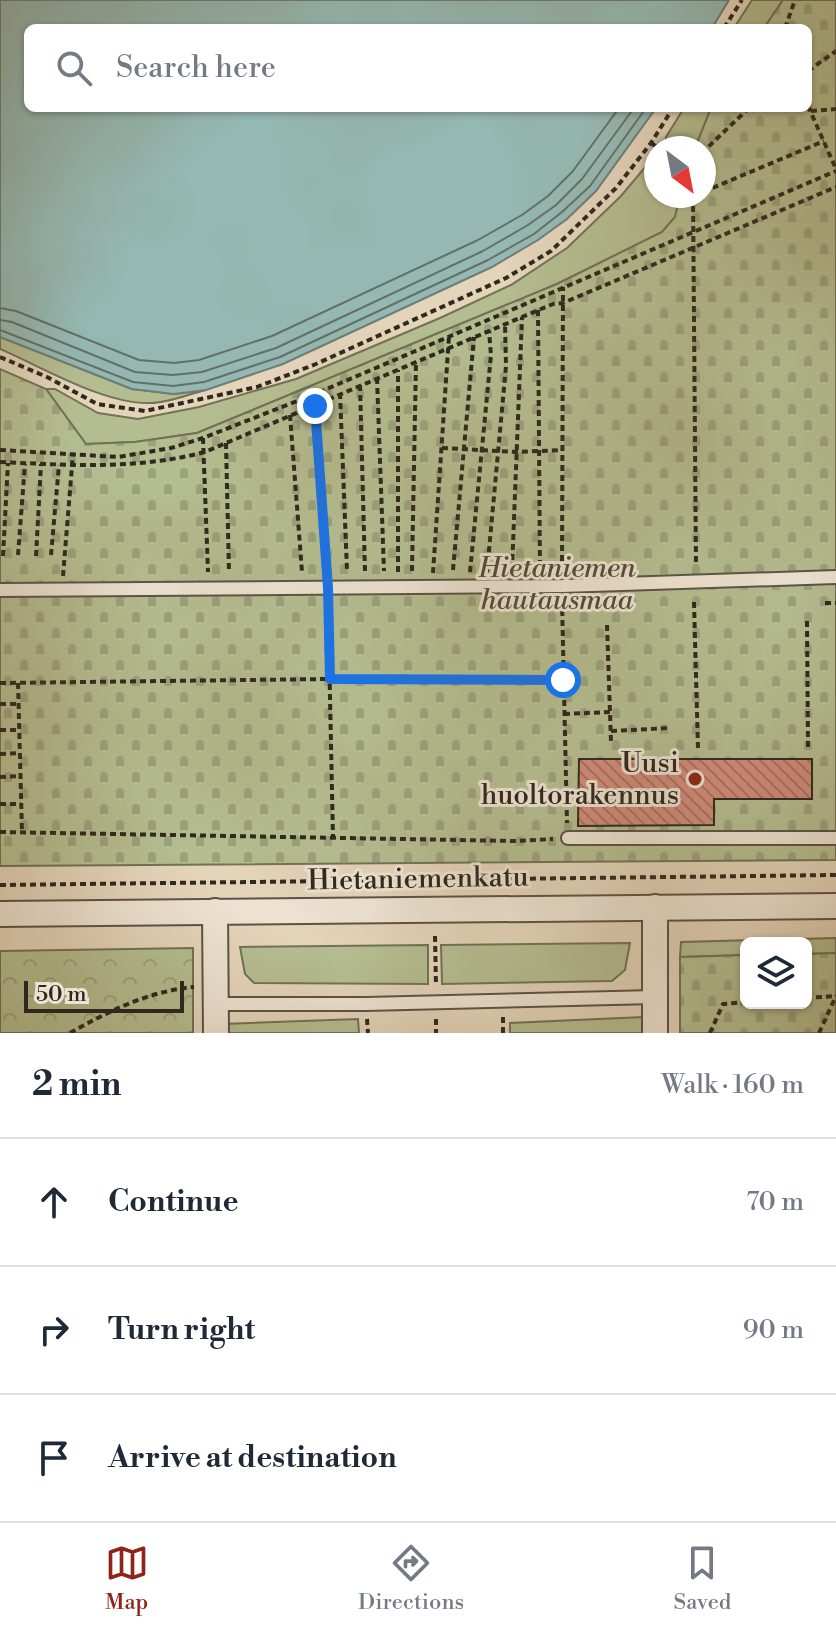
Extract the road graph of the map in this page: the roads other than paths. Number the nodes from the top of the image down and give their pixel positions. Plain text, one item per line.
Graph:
1 (836, 577) edge
2 (0, 590) edge
3 (568, 838) road end
4 (836, 838) edge
5 (836, 906) edge
6 (655, 907) junction
7 (215, 911) junction
8 (0, 914) edge
9 (655, 997) junction
10 (216, 1004) junction
11 (216, 1033) edge
12 (655, 1033) edge

1 - 2 lane
3 - 4 lane
5 - 6 street, Hietaniemenkatu
6 - 7 street, Hietaniemenkatu
6 - 9 street
7 - 8 street, Hietaniemenkatu
7 - 10 street
9 - 10 lane
9 - 12 street
10 - 11 street

